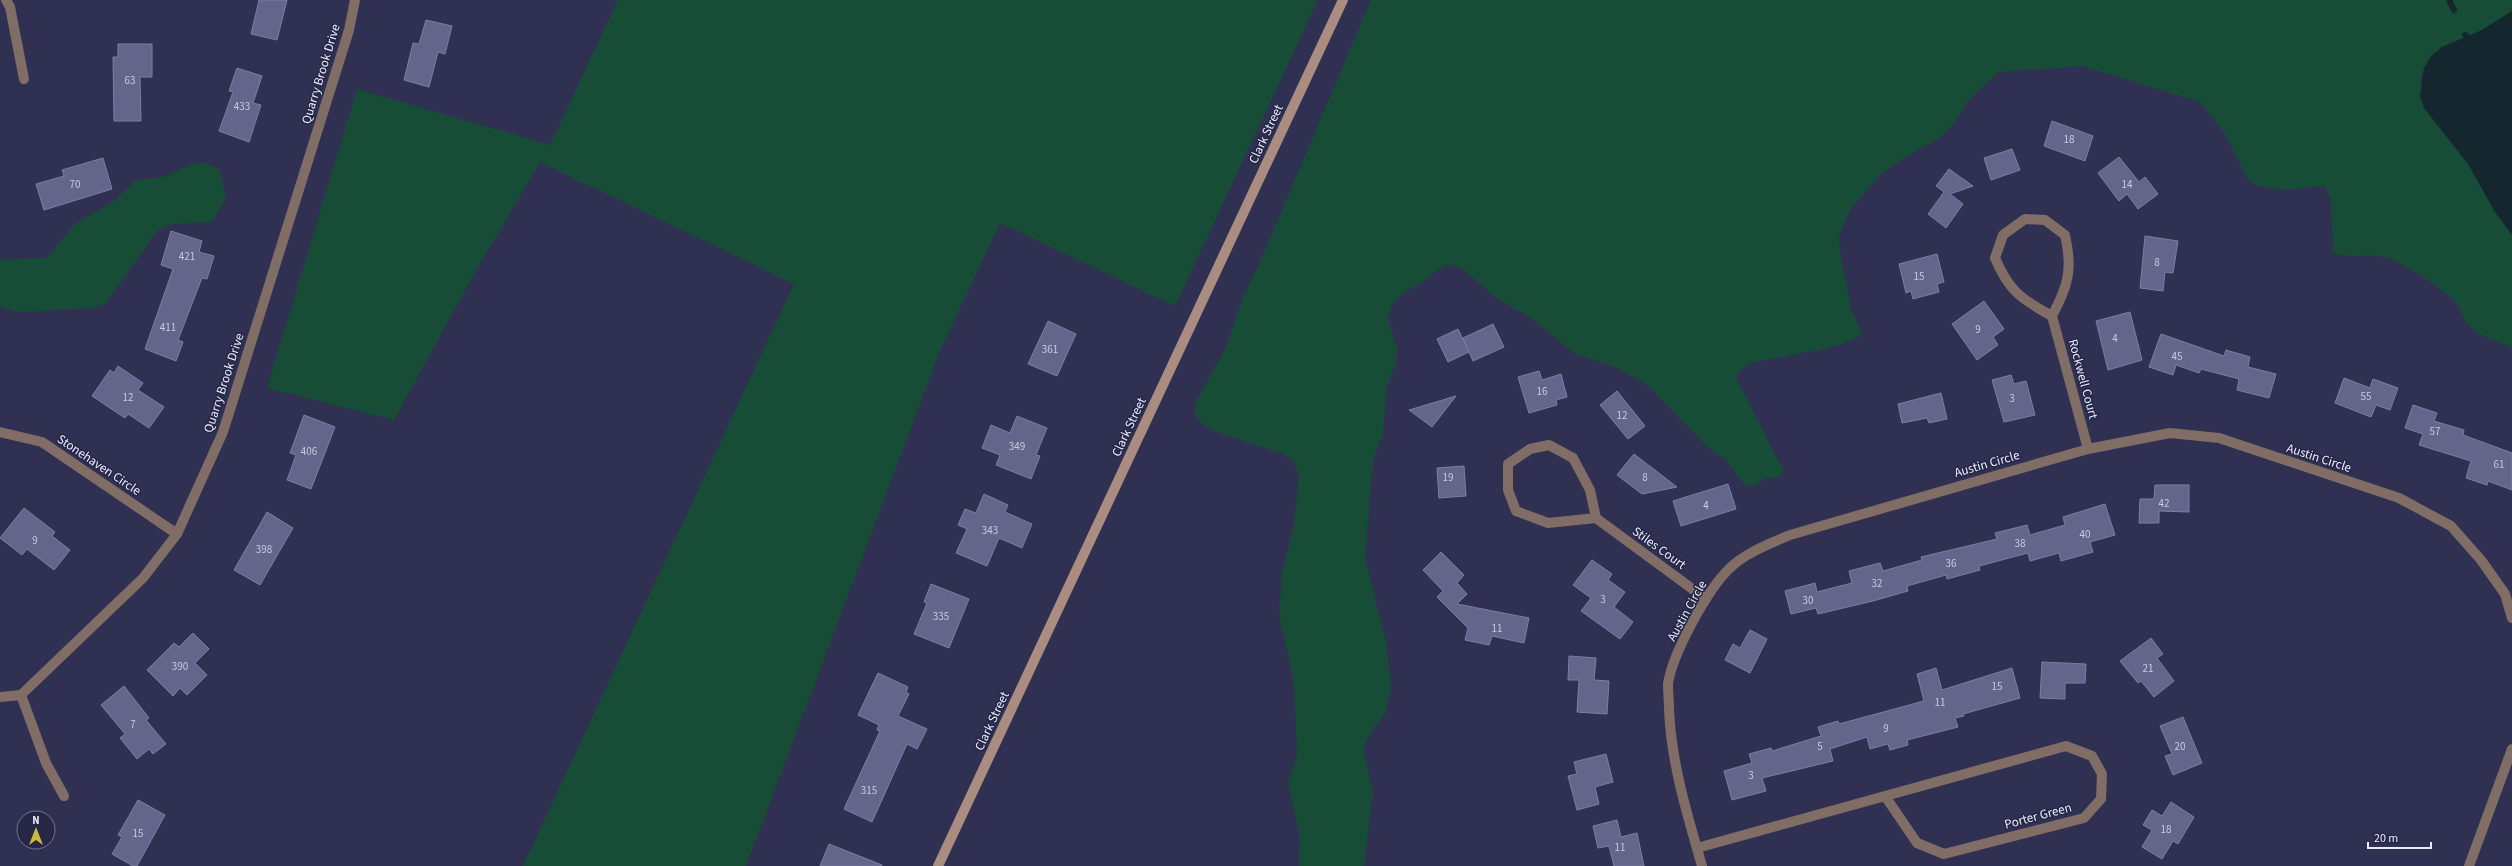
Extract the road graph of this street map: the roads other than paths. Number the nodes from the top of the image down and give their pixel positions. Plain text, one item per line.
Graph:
1 (6, 0) edge
2 (354, 0) edge
3 (1343, 0) edge
4 (24, 79) dead end
5 (2052, 316) junction
6 (0, 432) edge
7 (2088, 449) junction
8 (1596, 518) junction
9 (177, 534) junction
10 (2509, 592) edge
11 (1706, 599) junction
12 (2512, 618) edge
13 (21, 695) junction
14 (0, 697) edge
15 (2512, 749) edge
16 (64, 796) dead end
17 (1885, 796) junction
18 (1697, 848) junction
19 (938, 866) edge
20 (1702, 866) edge
21 (2470, 866) edge

1 - 4 street
2 - 9 street, Quarry Brook Drive
3 - 19 main road, Clark Street
5 - 5 street
5 - 7 street, Rockwell Court
6 - 9 street, Stonehaven Circle
7 - 10 street, Austin Circle
7 - 11 street, Austin Circle
8 - 8 street
8 - 11 street, Stiles Court
9 - 13 street, Quarry Brook Drive
10 - 12 street, Austin Circle
11 - 18 street, Austin Circle
13 - 14 street
13 - 16 street
15 - 21 street
17 - 17 street, Porter Green
17 - 18 street, Porter Green
18 - 20 street, Austin Circle

